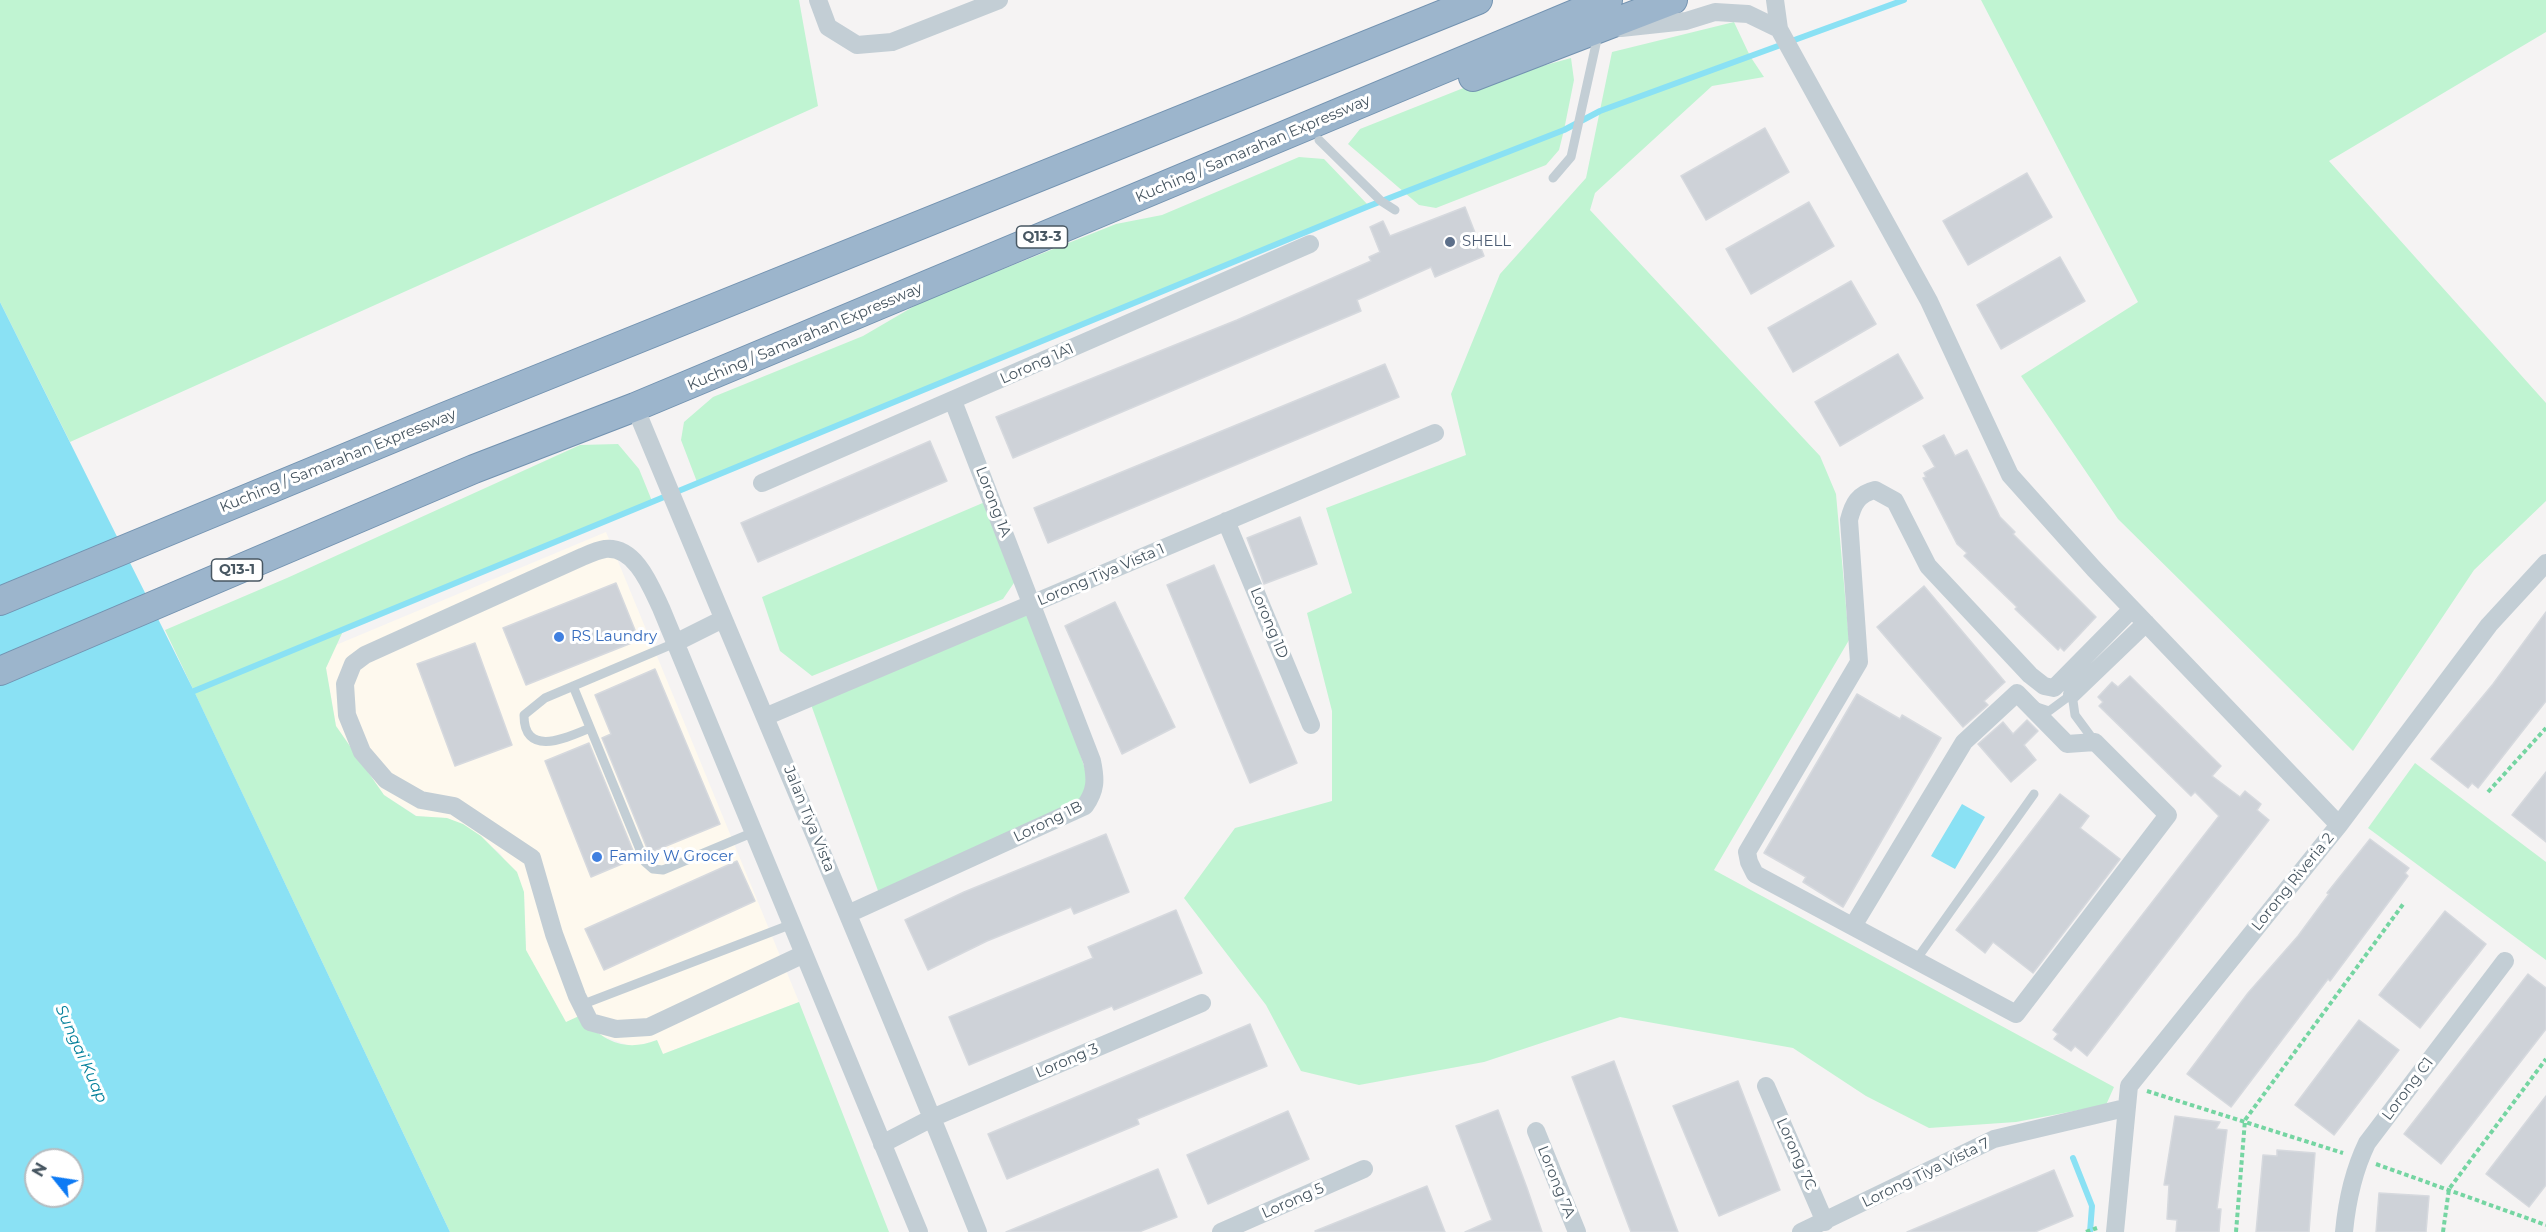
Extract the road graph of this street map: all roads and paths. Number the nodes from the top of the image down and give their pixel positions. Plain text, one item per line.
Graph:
1 (818, 0) edge
2 (999, 0) edge
3 (1478, 0) edge
4 (1608, 0) edge
5 (1643, 0) edge
6 (1673, 0) edge
7 (1775, 0) edge
8 (1779, 29) junction
9 (1599, 30) junction
10 (1319, 140) junction
11 (1553, 178) dead end
12 (1110, 208) junction
13 (1395, 210) dead end
14 (1310, 244) dead end
15 (953, 401) junction
16 (635, 407) junction
17 (1435, 433) dead end
18 (474, 469) joint
19 (762, 483) dead end
20 (1226, 521) junction
21 (2546, 563) edge
22 (0, 601) edge
23 (1032, 604) junction
24 (2132, 609) junction
25 (723, 619) junction
26 (2146, 623) junction
27 (675, 644) junction
28 (0, 671) edge
29 (573, 686) junction
30 (2072, 694) junction
31 (2029, 704) junction
32 (767, 716) junction
33 (1311, 725) dead end
34 (590, 728) junction
35 (2546, 728) edge
36 (2095, 742) junction
37 (2488, 792) dead end
38 (2034, 794) dead end
39 (2339, 825) junction
40 (754, 832) junction
41 (2404, 903) dead end
42 (848, 914) junction
43 (792, 924) junction
44 (1853, 926) junction
45 (804, 954) junction
46 (1916, 960) junction
47 (2505, 961) dead end
48 (1202, 1003) dead end
49 (581, 1005) junction
50 (2546, 1059) edge
51 (1766, 1086) dead end
52 (2129, 1086) junction
53 (2125, 1108) junction
54 (932, 1118) junction
55 (2245, 1120) junction
56 (1536, 1131) dead end
57 (882, 1144) junction
58 (2359, 1159) junction
59 (1364, 1169) dead end
60 (2448, 1189) junction
61 (1825, 1222) junction
62 (2546, 1226) edge
63 (919, 1232) edge
64 (978, 1232) edge
65 (1221, 1232) edge
66 (1577, 1232) edge
67 (1801, 1232) edge
68 (2115, 1232) edge
69 (2236, 1232) edge
70 (2344, 1232) edge
71 (2443, 1232) edge

1 - 2 street
3 - 22 highway, Kuching / Samarahan Expressway
4 - 12 highway, Kuching / Samarahan Expressway / Q13-3
5 - 9 highway
6 - 9 highway
7 - 8 street
8 - 9 street
8 - 24 street
9 - 10 highway
9 - 11 lane
10 - 12 highway
10 - 13 lane
12 - 16 highway, Kuching / Samarahan Expressway / Q13-3
14 - 15 street, Lorong 1A1
15 - 19 street, Lorong 1A1
15 - 23 street, Lorong 1A
16 - 18 highway, Kuching / Samarahan Expressway / Q13-3
16 - 25 street, Jalan Tiya Vista
17 - 20 street, Lorong Tiya Vista 1
18 - 28 highway, Kuching / Samarahan Expressway / Q13-1
20 - 23 street, Lorong Tiya Vista 1
20 - 33 street, Lorong 1D
21 - 39 street, Lorong Riveria 2
23 - 32 street, Lorong Tiya Vista 1
23 - 42 street, Lorong 1B
24 - 26 street
24 - 44 street
25 - 27 street
25 - 32 street, Jalan Tiya Vista
26 - 30 street
26 - 39 street
27 - 29 lane
27 - 40 street
27 - 49 street
29 - 34 lane
29 - 34 lane
30 - 31 lane
30 - 36 lane
31 - 36 street
31 - 44 street
32 - 42 street, Jalan Tiya Vista
34 - 40 lane
35 - 37 path
36 - 46 street
38 - 46 lane
39 - 52 street, Lorong Riveria 2
40 - 43 street
41 - 55 path
42 - 54 street, Jalan Tiya Vista
43 - 45 street
43 - 49 lane
44 - 46 street
45 - 49 street
45 - 57 street
47 - 58 street, Lorong C1
48 - 54 street, Lorong 3
50 - 60 path
51 - 61 street, Lorong 7C
52 - 53 street, Lorong Riveria 2
52 - 55 path
53 - 61 street, Lorong Tiya Vista 7
53 - 68 street, Lorong Riveria 2
54 - 57 street, Lorong 3
54 - 64 street, Jalan Tiya Vista
55 - 58 path
55 - 69 path
56 - 66 street, Lorong 7A
57 - 63 street
58 - 60 path
58 - 70 street, Lorong C1
59 - 65 street, Lorong 5
60 - 62 path
60 - 71 path
61 - 67 street, Lorong Tiya Vista 7

